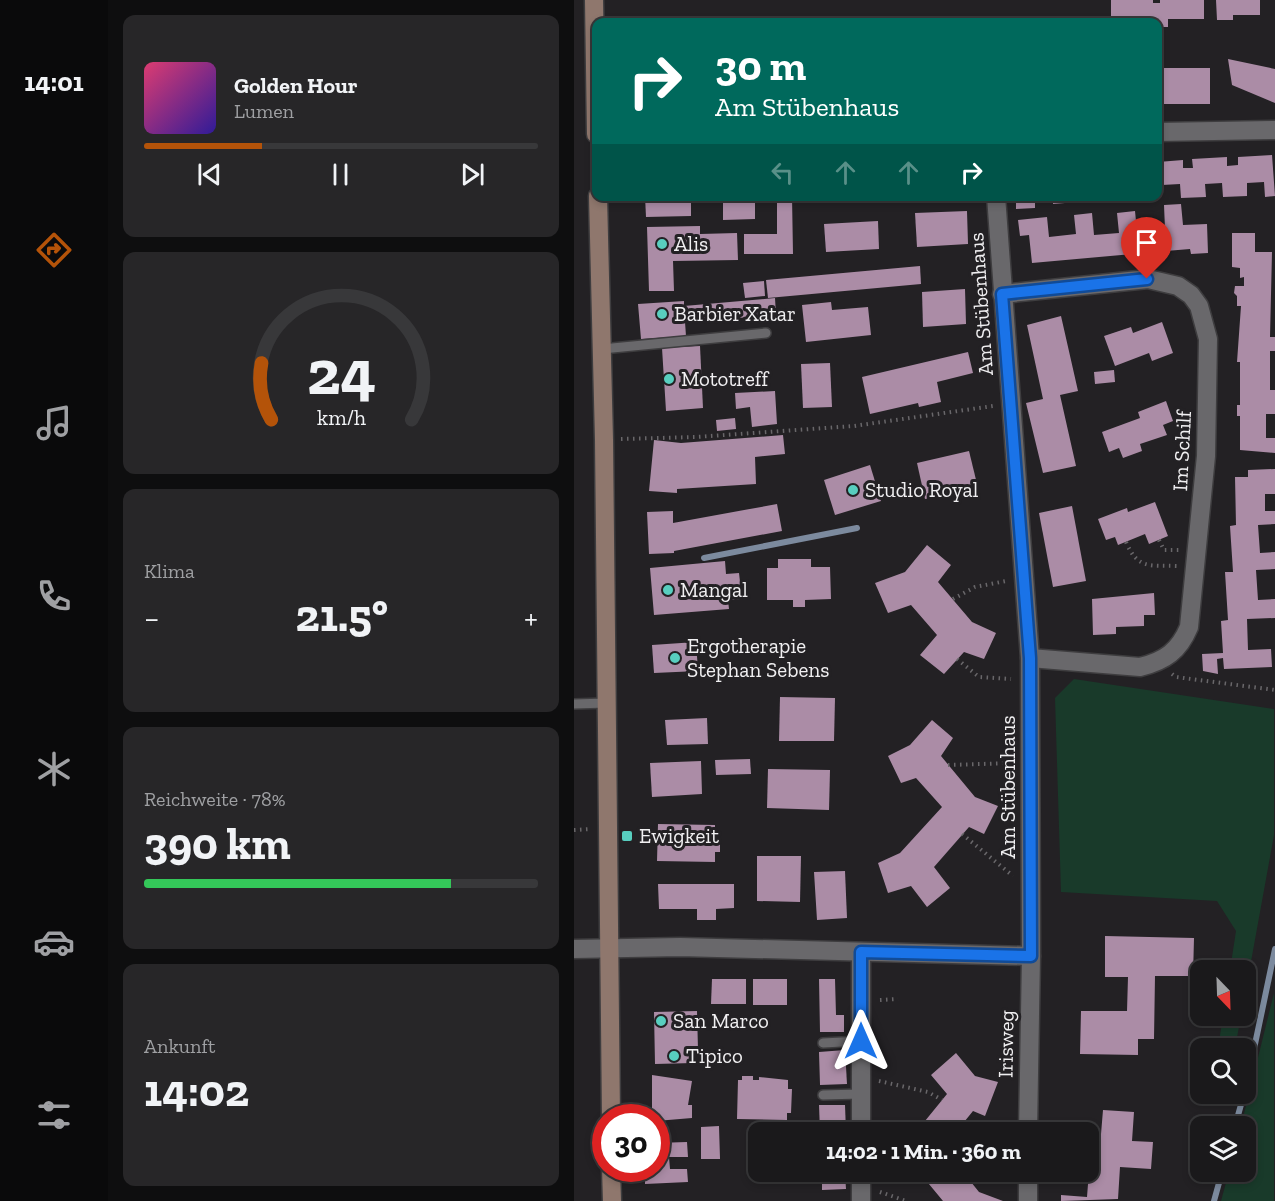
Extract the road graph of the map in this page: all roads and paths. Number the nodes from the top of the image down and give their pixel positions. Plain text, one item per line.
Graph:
1 (594, 0) edge
2 (594, 18) edge
3 (1274, 130) edge
4 (1162, 132) edge
5 (598, 201) edge
6 (996, 201) edge
7 (1002, 294) junction
8 (766, 333) dead end
9 (602, 349) junction
10 (1011, 403) junction
11 (604, 440) junction
12 (1126, 542) dead end
13 (1196, 567) junction
14 (1024, 578) junction
15 (953, 599) dead end
16 (1030, 658) junction
17 (957, 659) dead end
18 (1156, 663) junction
19 (1030, 677) junction
20 (1274, 690) edge
21 (606, 703) junction
22 (574, 704) edge
23 (1030, 763) junction
24 (948, 765) dead end
25 (962, 834) dead end
26 (1030, 889) junction
27 (609, 947) junction
28 (574, 949) edge
29 (861, 952) junction
30 (1031, 956) junction
31 (861, 1041) junction
32 (823, 1043) dead end
33 (860, 1088) junction
34 (823, 1095) dead end
35 (942, 1100) dead end
36 (611, 1104) edge
37 (861, 1122) edge
38 (1028, 1122) edge
39 (612, 1182) edge
40 (1028, 1182) edge
41 (861, 1187) edge
42 (612, 1201) edge
43 (906, 1201) edge
44 (1028, 1201) edge

1 - 2 main road
3 - 4 street
5 - 9 main road
6 - 7 street, Am Stübenhaus
7 - 10 street, Am Stübenhaus
7 - 13 street, Im Schilf
8 - 9 lane
9 - 11 main road
10 - 11 path
10 - 14 street, Am Stübenhaus
11 - 21 main road
12 - 13 path
13 - 18 street, Im Schilf
14 - 15 path
14 - 16 street, Am Stübenhaus
16 - 18 street
16 - 19 street, Am Stübenhaus
17 - 19 path
18 - 20 path
19 - 23 street, Am Stübenhaus
21 - 22 lane
21 - 27 main road
23 - 24 path
23 - 26 street, Am Stübenhaus
25 - 26 path
26 - 30 street, Am Stübenhaus
27 - 28 street
27 - 29 street
27 - 36 main road
29 - 30 street
29 - 31 street
30 - 38 street, Irisweg
31 - 32 lane
31 - 33 street
33 - 34 lane
33 - 35 path
33 - 37 street
39 - 42 main road
40 - 44 street
41 - 43 path

